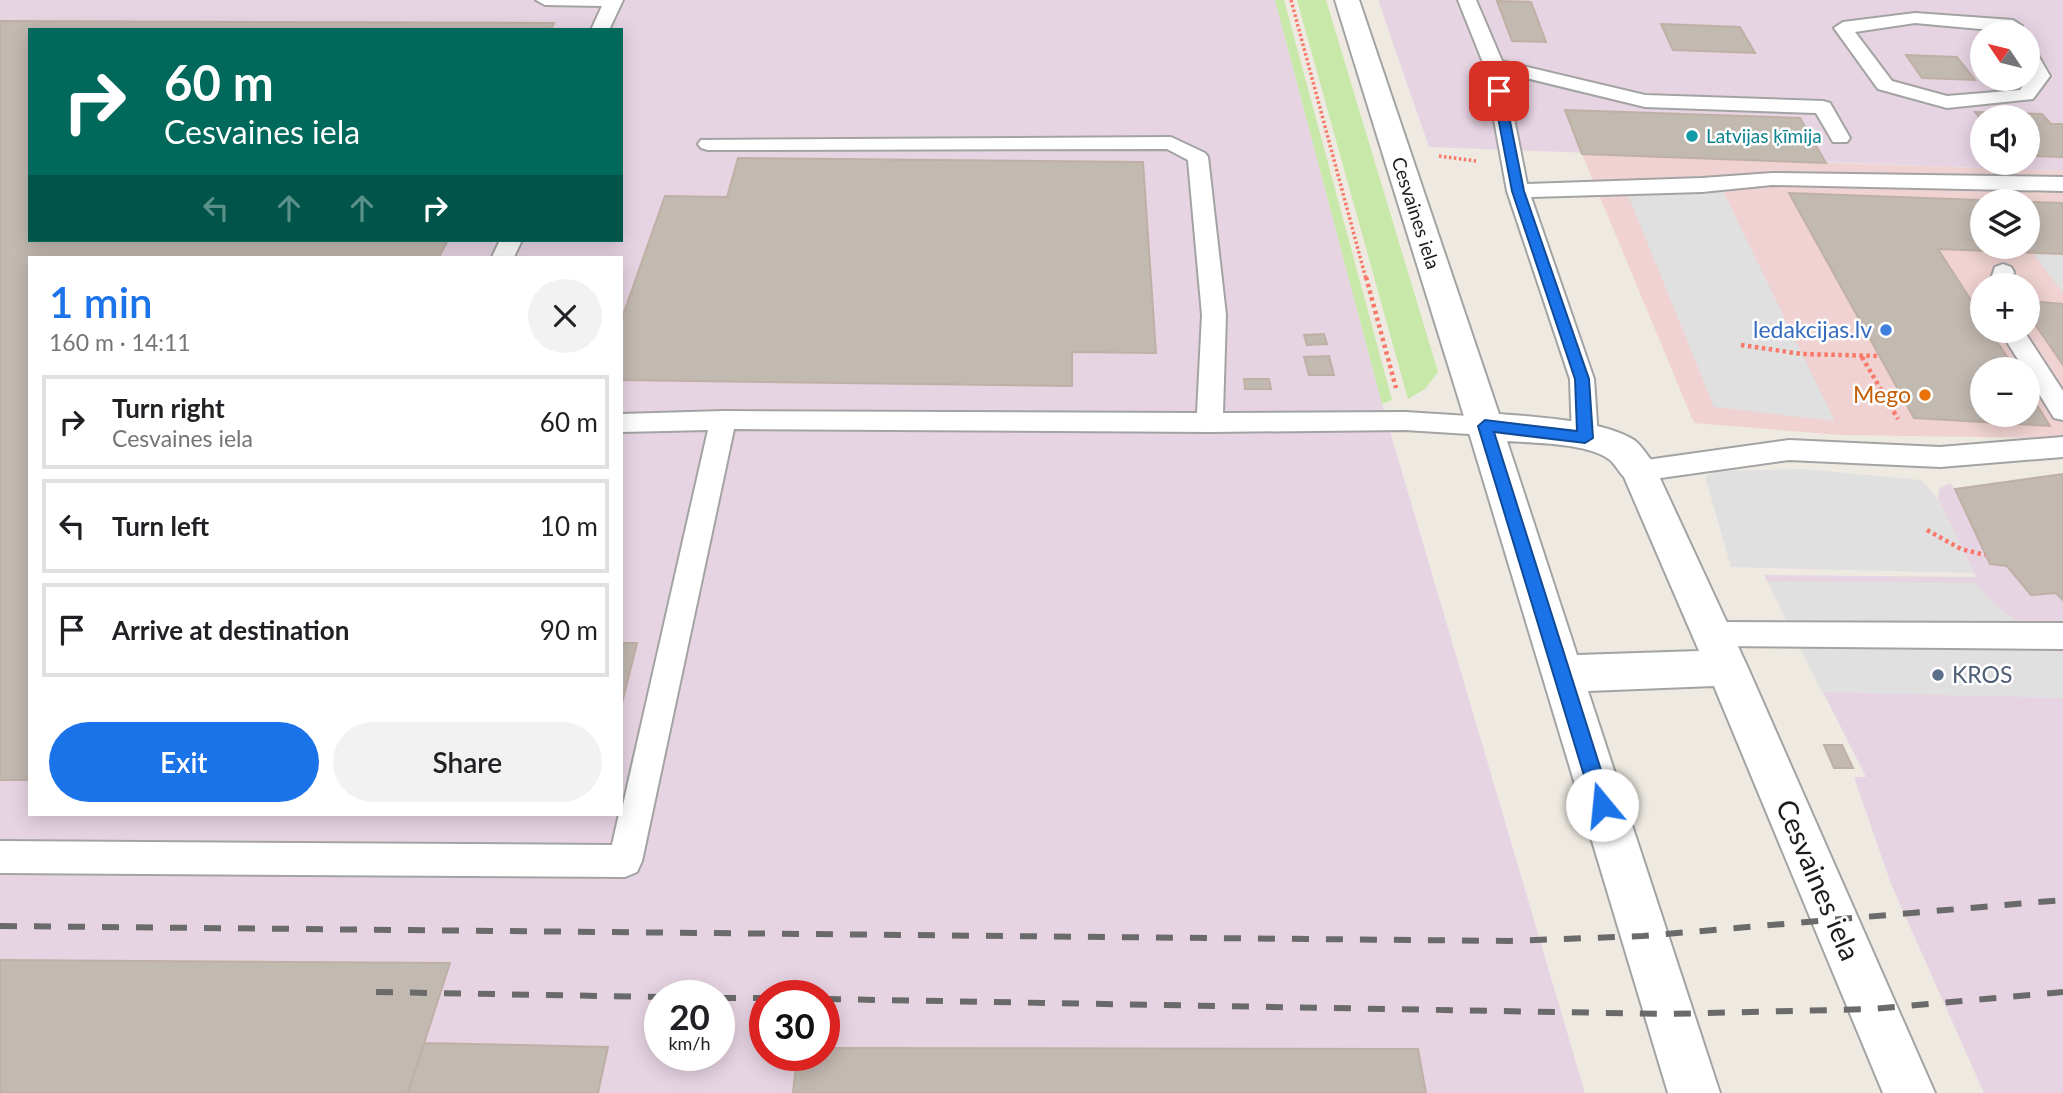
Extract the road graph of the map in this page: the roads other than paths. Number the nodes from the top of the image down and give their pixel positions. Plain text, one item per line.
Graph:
1 (545, 0) edge
2 (613, 0) edge
3 (1347, 0) edge
4 (1467, 0) edge
5 (1973, 21) edge
6 (601, 28) edge
7 (1494, 65) junction
8 (2029, 91) edge
9 (1840, 138) dead end
10 (708, 144) dead end
11 (2063, 184) edge
12 (1518, 191) junction
13 (2020, 343) edge
14 (2063, 411) edge
15 (723, 420) junction
16 (1211, 423) junction
17 (623, 424) edge
18 (1485, 426) junction
19 (1585, 438) junction
20 (2063, 447) edge
21 (1639, 471) junction
22 (2063, 636) edge
23 (1720, 651) junction
24 (1562, 674) junction
25 (0, 857) edge
26 (1694, 1093) edge
27 (1909, 1093) edge

1 - 2 lane
2 - 6 lane
3 - 18 street, Cesvaines iela
4 - 7 lane
5 - 8 lane
7 - 9 lane
7 - 12 lane
10 - 16 lane
11 - 12 lane
12 - 19 lane
13 - 14 lane
15 - 16 lane
15 - 17 lane
15 - 25 lane
16 - 18 lane
18 - 19 street, Cesvaines iela
18 - 24 street, Cesvaines iela
19 - 21 street, Cesvaines iela
20 - 21 lane
21 - 23 street, Cesvaines iela
22 - 23 lane
23 - 24 street
23 - 27 street, Cesvaines iela
24 - 26 street, Cesvaines iela

